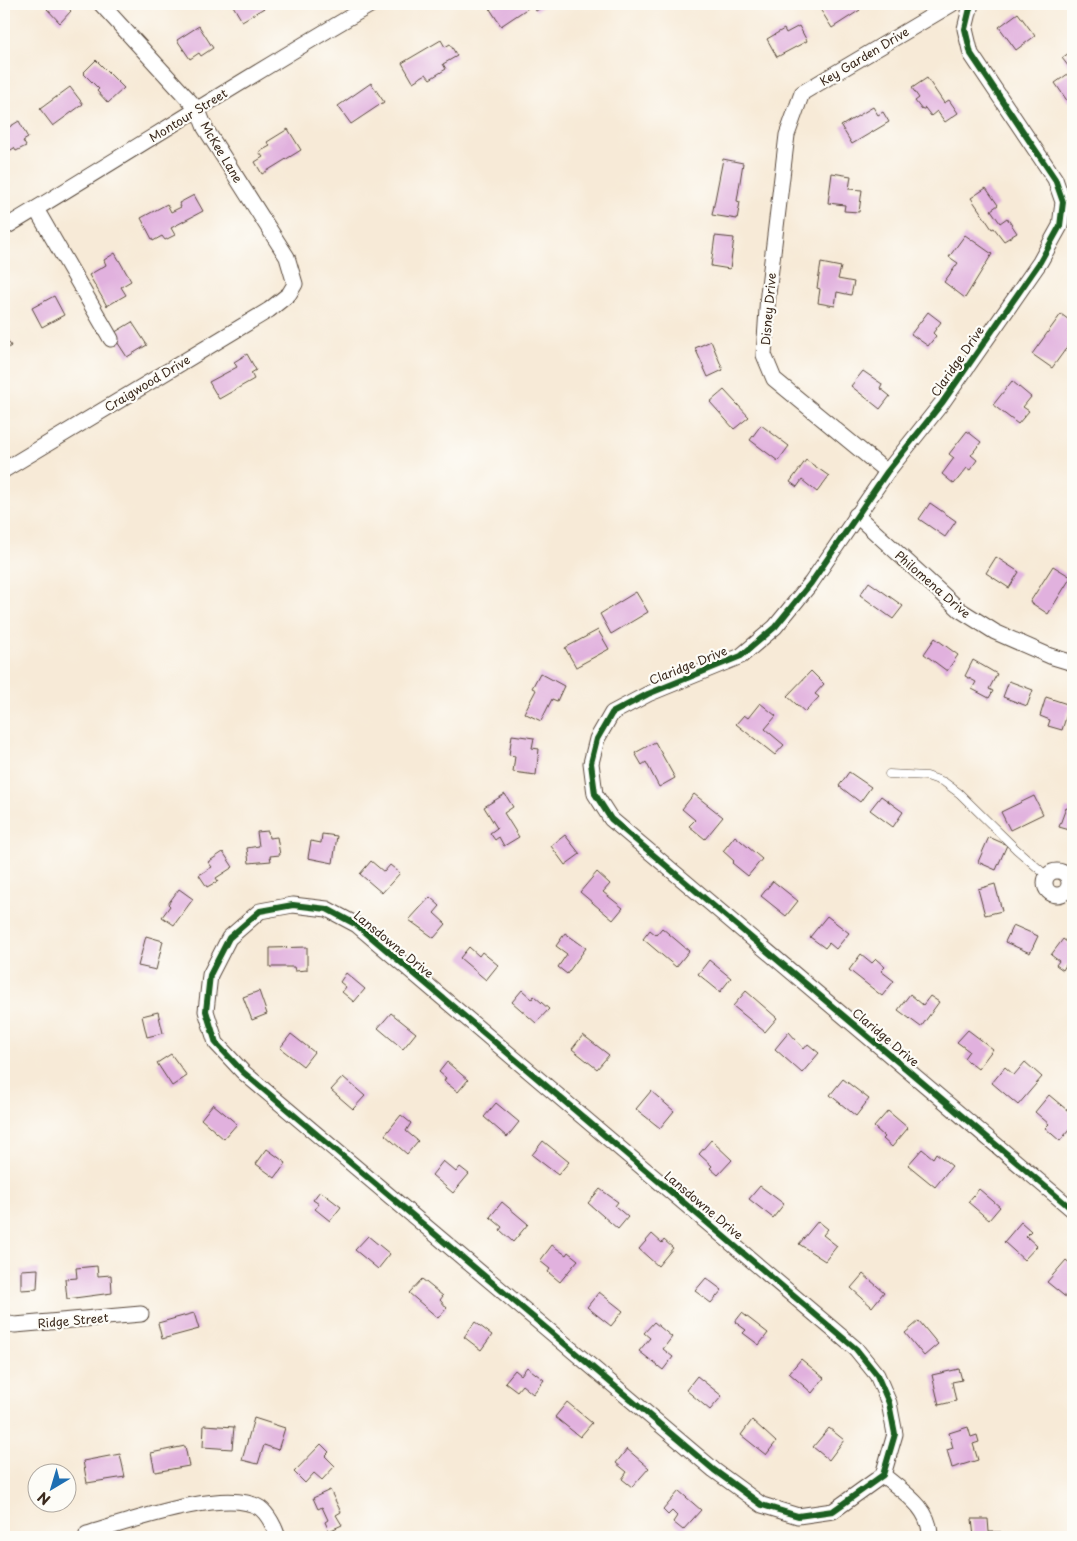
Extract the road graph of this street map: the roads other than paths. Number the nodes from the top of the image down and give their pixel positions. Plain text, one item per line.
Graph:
1 (101, 4) edge
2 (372, 4) edge
3 (952, 4) edge
4 (971, 4) edge
5 (802, 93) joint
6 (198, 110) junction
7 (36, 209) junction
8 (4, 228) edge
9 (289, 294) joint
10 (111, 339) dead end
11 (4, 470) edge
12 (887, 472) junction
13 (856, 515) junction
14 (1073, 647) edge
15 (1069, 661) edge
16 (888, 774) dead end
17 (1047, 876) joint
18 (1070, 893) edge
19 (1073, 1210) edge
20 (141, 1314) dead end
21 (4, 1323) edge
22 (883, 1475) junction
23 (87, 1534) dead end
24 (278, 1537) edge
25 (930, 1537) edge

1 - 6 street, McKee Lane
2 - 6 street, Montour Street
3 - 5 street, Key Garden Drive
4 - 12 street, Claridge Drive
5 - 12 street, Disney Drive
6 - 7 street, Montour Street
6 - 9 street, McKee Lane
7 - 8 street, Montour Street
7 - 10 street
9 - 11 street, Craigwood Drive
12 - 13 street, Claridge Drive
13 - 15 street, Philomena Drive
13 - 19 street, Claridge Drive
14 - 15 street
16 - 17 lane
17 - 18 street
20 - 21 street, Ridge Street
22 - 22 street, Lansdowne Drive
22 - 25 street
23 - 24 street

